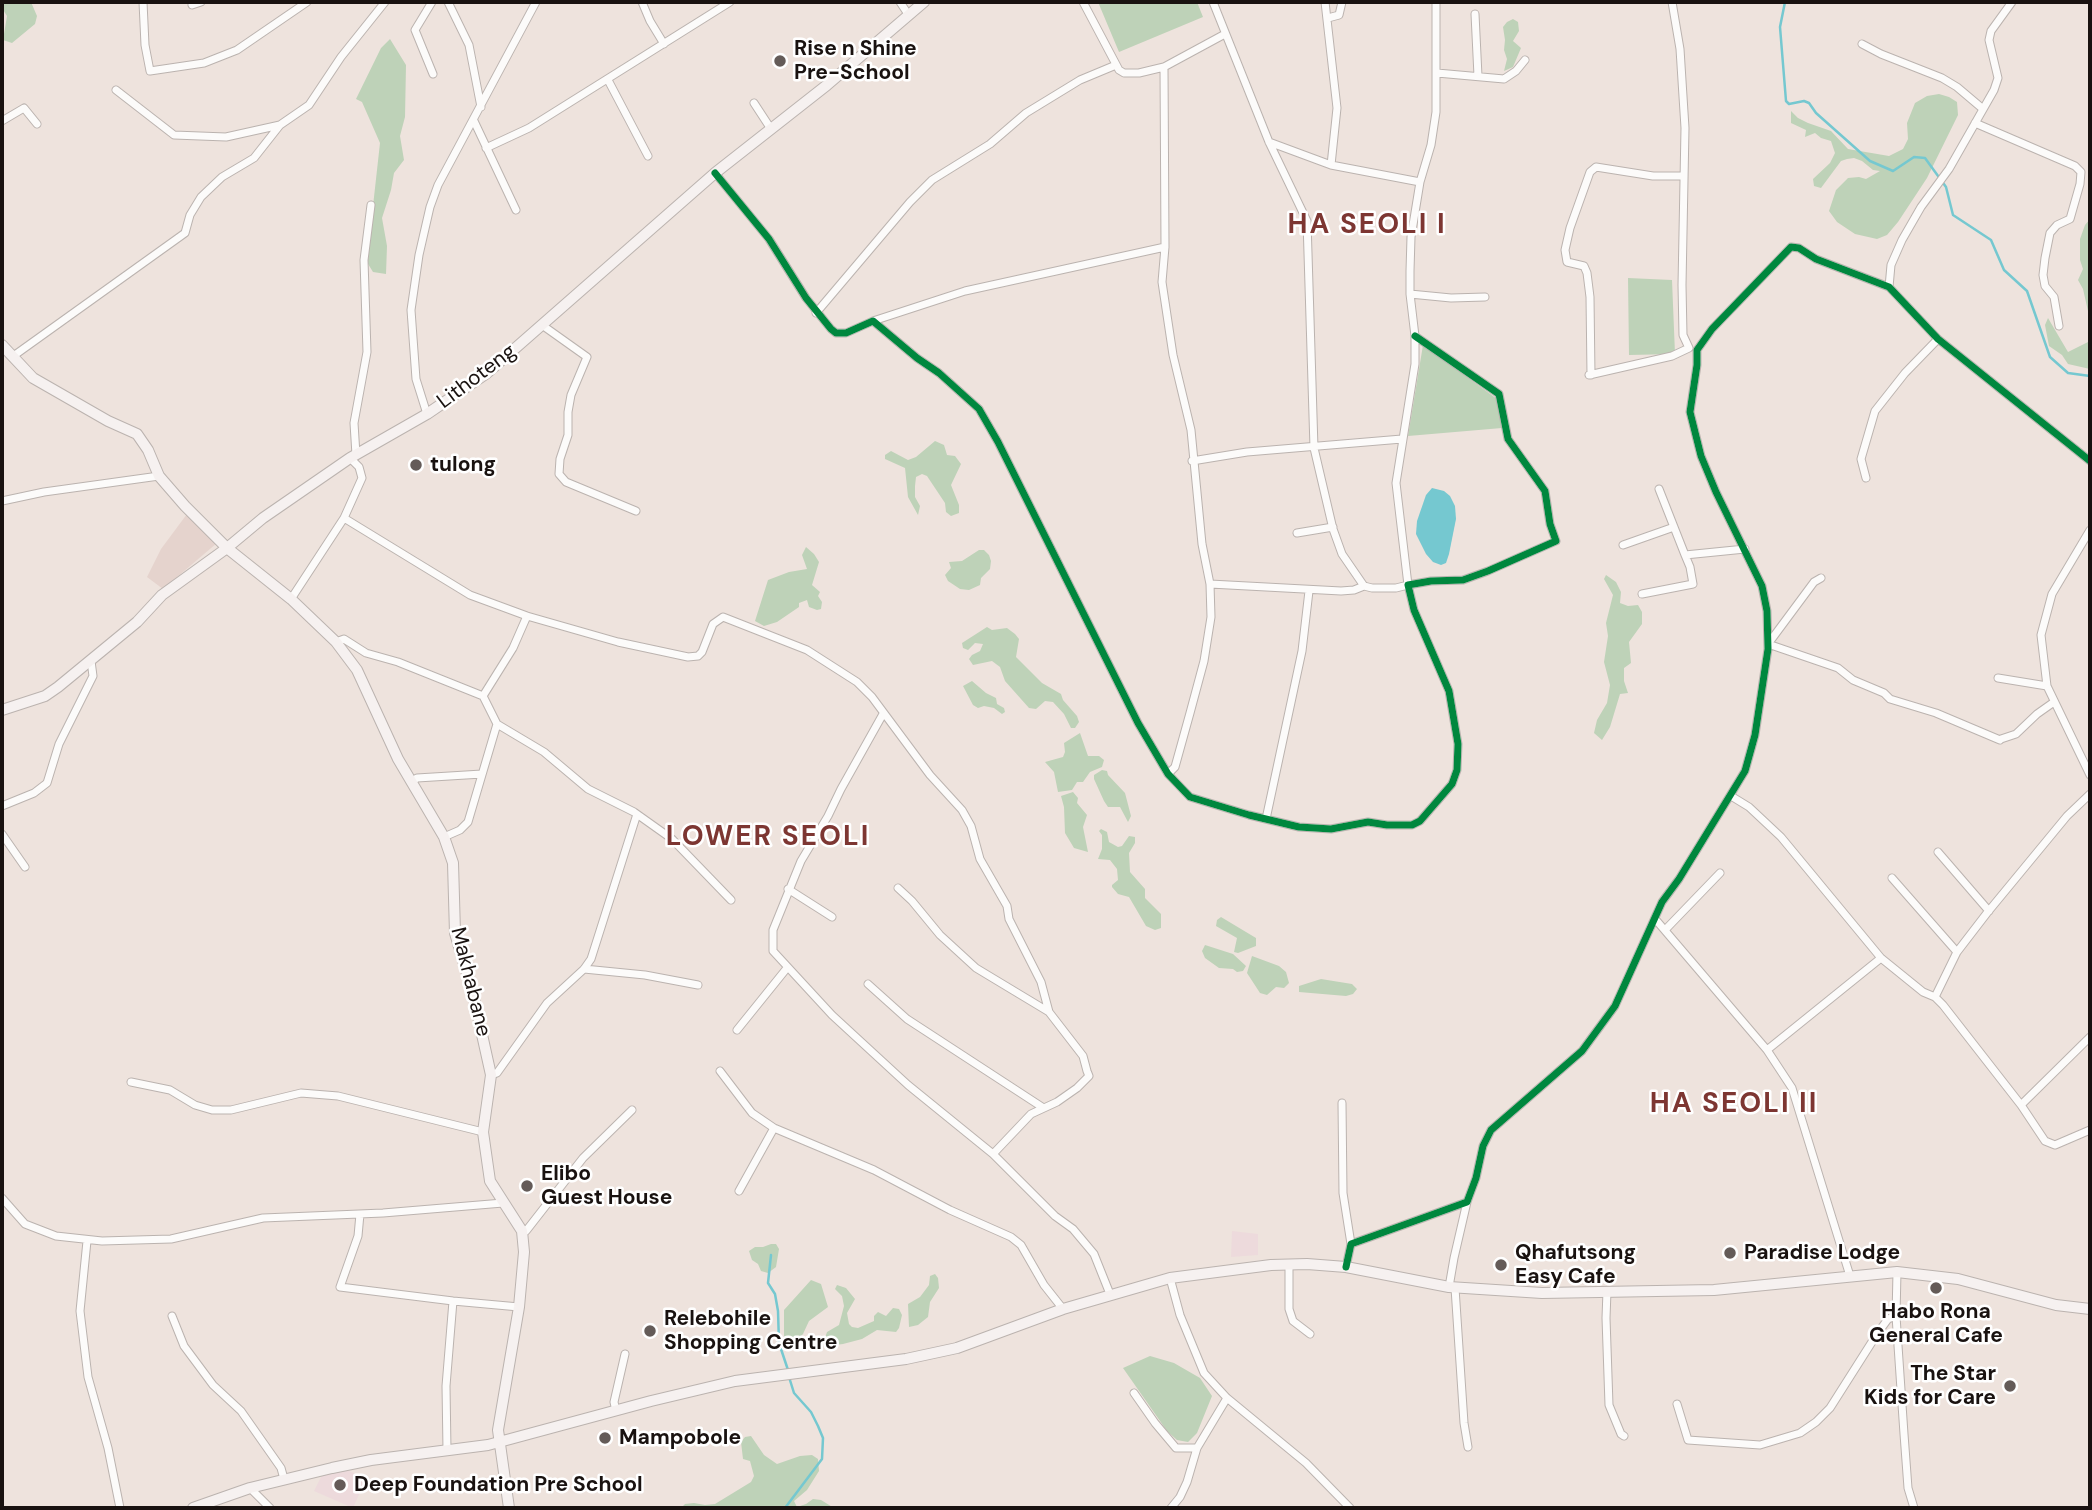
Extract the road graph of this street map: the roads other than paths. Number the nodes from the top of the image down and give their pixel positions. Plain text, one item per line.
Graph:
1 (143, 2) edge
2 (201, 2) edge
3 (307, 2) edge
4 (385, 2) edge
5 (432, 2) edge
6 (448, 2) edge
7 (536, 2) edge
8 (642, 2) edge
9 (730, 2) edge
10 (900, 2) edge
11 (924, 2) edge
12 (1083, 2) edge
13 (1213, 2) edge
14 (1325, 2) edge
15 (1342, 2) edge
16 (1436, 2) edge
17 (1672, 2) edge
18 (2011, 2) edge
19 (192, 5) dead end
20 (908, 14) junction
21 (1475, 14) dead end
22 (1328, 18) junction
23 (1225, 34) junction
24 (664, 44) junction
25 (1862, 44) dead end
26 (1525, 60) dead end
27 (1116, 65) junction
28 (1164, 67) junction
29 (1437, 73) junction
30 (433, 74) dead end
31 (1478, 76) junction
32 (608, 80) junction
33 (116, 90) dead end
34 (754, 103) dead end
35 (481, 107) junction
36 (1983, 109) junction
37 (2, 121) edge
38 (474, 121) junction
39 (1975, 123) junction
40 (37, 124) dead end
41 (280, 125) junction
42 (771, 129) junction
43 (1269, 142) junction
44 (486, 148) junction
45 (648, 156) dead end
46 (1331, 165) junction
47 (715, 173) junction
48 (1684, 176) junction
49 (1420, 182) junction
50 (370, 205) dead end
51 (516, 210) dead end
52 (1165, 247) junction
53 (1889, 287) junction
54 (1410, 294) junction
55 (1485, 297) dead end
56 (816, 313) junction
57 (873, 321) junction
58 (542, 325) junction
59 (2059, 326) dead end
60 (1415, 336) junction
61 (1938, 339) junction
62 (2, 345) edge
63 (1693, 349) junction
64 (12, 357) junction
65 (427, 414) junction
66 (1402, 439) junction
67 (1314, 448) junction
68 (353, 457) junction
69 (1192, 461) junction
70 (2090, 461) edge
71 (159, 476) junction
72 (1866, 478) dead end
73 (1658, 489) dead end
74 (2, 501) edge
75 (636, 511) dead end
76 (344, 518) junction
77 (1333, 527) junction
78 (1674, 527) junction
79 (2090, 530) edge
80 (1297, 533) dead end
81 (1623, 545) dead end
82 (227, 548) junction
83 (1745, 549) junction
84 (1685, 555) junction
85 (1821, 578) dead end
86 (1210, 584) junction
87 (1408, 585) junction
88 (1364, 586) junction
89 (1309, 591) junction
90 (1642, 594) dead end
91 (290, 599) junction
92 (527, 616) junction
93 (336, 642) junction
94 (1768, 644) junction
95 (91, 661) junction
96 (1998, 678) dead end
97 (2046, 686) junction
98 (484, 696) junction
99 (2054, 702) junction
100 (2, 710) edge
101 (883, 713) junction
102 (497, 724) junction
103 (482, 774) junction
104 (1168, 774) junction
105 (2090, 775) edge
106 (411, 782) junction
107 (2090, 794) edge
108 (1731, 796) junction
109 (2, 806) edge
110 (637, 814) junction
111 (1266, 819) junction
112 (2, 834) edge
113 (444, 838) junction
114 (1938, 852) dead end
115 (26, 867) dead end
116 (1720, 873) dead end
117 (1892, 878) dead end
118 (898, 888) dead end
119 (788, 889) junction
120 (731, 900) dead end
121 (1989, 911) junction
122 (832, 917) dead end
123 (1656, 920) junction
124 (1665, 930) junction
125 (1957, 953) junction
126 (1881, 958) junction
127 (787, 968) junction
128 (584, 970) junction
129 (868, 984) dead end
130 (698, 985) dead end
131 (1935, 997) junction
132 (1049, 1012) junction
133 (737, 1030) dead end
134 (2090, 1037) edge
135 (1767, 1050) junction
136 (720, 1071) dead end
137 (491, 1075) junction
138 (131, 1082) dead end
139 (1342, 1103) dead end
140 (2021, 1105) junction
141 (1042, 1107) junction
142 (632, 1110) dead end
143 (774, 1128) junction
144 (2090, 1130) edge
145 (483, 1132) junction
146 (993, 1154) junction
147 (739, 1191) dead end
148 (2, 1198) edge
149 (1467, 1202) junction
150 (503, 1203) junction
151 (359, 1214) junction
152 (522, 1231) junction
153 (87, 1241) junction
154 (1351, 1244) junction
155 (1289, 1265) junction
156 (1346, 1268) junction
157 (1897, 1272) junction
158 (1850, 1276) junction
159 (1170, 1278) junction
160 (1452, 1287) junction
161 (1607, 1291) junction
162 (1110, 1294) junction
163 (453, 1301) junction
164 (519, 1307) junction
165 (1063, 1309) junction
166 (2090, 1309) edge
167 (173, 1315) dead end
168 (1896, 1316) junction
169 (1310, 1334) dead end
170 (625, 1354) dead end
171 (1134, 1393) dead end
172 (1227, 1398) junction
173 (1677, 1404) dead end
174 (615, 1411) junction
175 (1624, 1436) dead end
176 (502, 1442) junction
177 (1468, 1447) dead end
178 (1197, 1448) junction
179 (447, 1450) junction
180 (284, 1479) junction
181 (250, 1488) junction
182 (120, 1508) edge
183 (193, 1508) edge
184 (270, 1508) edge
185 (509, 1508) edge
186 (1171, 1508) edge
187 (1350, 1508) edge
188 (1914, 1508) edge

1 - 3 street
2 - 19 street
4 - 41 street
5 - 30 street
6 - 35 street
7 - 35 street
8 - 24 street
9 - 24 street
10 - 20 street
11 - 20 main road, Lithoteng
12 - 27 street
13 - 23 street
14 - 22 street
15 - 22 street
16 - 29 street
17 - 48 street
18 - 36 street
20 - 42 main road, Lithoteng
21 - 31 street
22 - 46 street
23 - 28 street
23 - 43 street
24 - 32 street
25 - 36 street
26 - 31 street
27 - 28 street
27 - 56 street
28 - 52 street
29 - 31 street
29 - 49 street
32 - 44 street
32 - 45 street
33 - 41 street
34 - 42 street
35 - 38 street
36 - 39 street
37 - 40 street
38 - 44 street
38 - 65 street
39 - 53 street
39 - 59 street
41 - 64 street
42 - 47 main road, Lithoteng
43 - 46 street
43 - 67 street
44 - 51 street
46 - 49 street
47 - 56 street
47 - 58 main road, Lithoteng
48 - 63 street
48 - 63 street
49 - 54 street
50 - 68 street
52 - 57 street
52 - 69 street
53 - 61 street
53 - 63 street
54 - 55 street
54 - 60 street
56 - 57 street
57 - 104 street
58 - 65 main road, Lithoteng
58 - 75 street
60 - 66 street
60 - 87 street
61 - 70 street
61 - 72 street
62 - 64 main road, Makhabane
63 - 83 street
64 - 71 main road, Makhabane
65 - 68 main road, Lithoteng
66 - 67 street
66 - 87 street
67 - 69 street
67 - 77 street
68 - 76 street
68 - 82 main road, Lithoteng
69 - 86 street
71 - 74 street
71 - 82 main road, Makhabane
73 - 78 street
76 - 91 street
76 - 92 street
77 - 80 street
77 - 88 street
78 - 81 street
78 - 84 street
79 - 97 street
82 - 91 main road, Makhabane
82 - 95 main road, Lithoteng
83 - 84 street
83 - 94 street
84 - 90 street
85 - 94 street
86 - 89 street
86 - 104 street
87 - 88 street
87 - 111 street
88 - 89 street
89 - 111 street
91 - 93 main road, Makhabane
92 - 98 street
92 - 101 street
93 - 98 street
93 - 106 main road, Makhabane
94 - 99 street
94 - 108 street
95 - 100 main road, Lithoteng
95 - 109 street
96 - 97 street
97 - 99 street
98 - 102 street
99 - 105 street
101 - 119 street
101 - 132 street
102 - 103 street
102 - 110 street
103 - 106 street
103 - 113 street
104 - 111 street
106 - 113 main road, Makhabane
107 - 121 street
108 - 123 street
108 - 126 street
110 - 120 street
110 - 128 street
112 - 115 street
113 - 137 main road, Makhabane
114 - 121 street
116 - 124 street
117 - 125 street
118 - 132 street
119 - 122 street
119 - 127 street
121 - 125 street
123 - 124 street
123 - 149 street
124 - 135 street
125 - 131 street
126 - 131 street
126 - 135 street
127 - 133 street
127 - 146 street
128 - 130 street
128 - 137 street
129 - 141 street
131 - 140 street
132 - 141 street
134 - 140 street
135 - 158 street
136 - 143 street
137 - 145 main road, Makhabane
138 - 145 street
139 - 154 street
140 - 144 street
141 - 146 street
142 - 152 street
143 - 147 street
143 - 165 street
145 - 150 main road, Makhabane
146 - 162 street
148 - 153 street
149 - 154 street
149 - 160 street
150 - 151 street
150 - 152 main road, Makhabane
151 - 153 street
151 - 163 street
152 - 164 main road
153 - 182 street
154 - 156 street
155 - 156 main road
155 - 159 main road
155 - 169 street
156 - 160 main road
157 - 158 main road
157 - 166 main road
157 - 168 street
158 - 161 main road
159 - 162 main road
159 - 172 street
160 - 161 main road
160 - 177 street
161 - 175 street
162 - 165 main road
163 - 164 street
163 - 179 street
164 - 176 main road
165 - 174 main road
167 - 180 street
168 - 173 street
168 - 188 street
170 - 174 street
171 - 178 street
172 - 178 street
172 - 187 street
174 - 176 main road
176 - 179 main road
176 - 185 main road
178 - 186 street
179 - 180 main road
180 - 181 main road
181 - 183 main road
181 - 184 street

